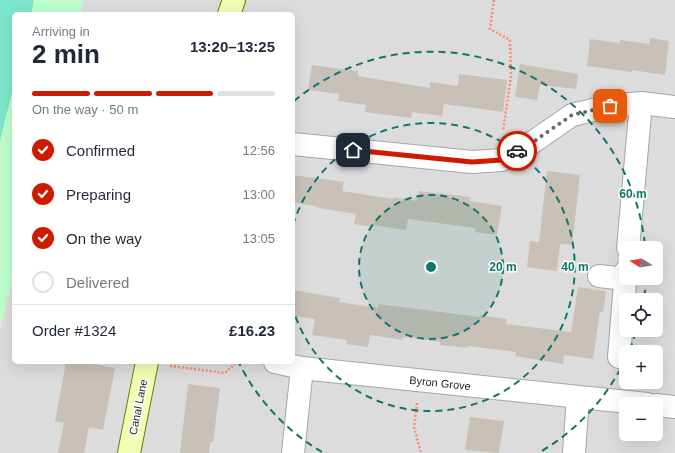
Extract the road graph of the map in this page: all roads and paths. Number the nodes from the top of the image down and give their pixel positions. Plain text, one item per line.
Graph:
1 (234, 0) edge
2 (494, 0) edge
3 (230, 12) edge
4 (641, 104) junction
5 (675, 107) edge
6 (295, 144) edge
7 (502, 160) junction
8 (629, 241) edge
9 (619, 275) edge
10 (599, 276) dead end
11 (625, 285) edge
12 (620, 345) edge
13 (156, 364) edge
14 (235, 364) edge
15 (284, 364) edge
16 (302, 368) junction
17 (420, 381) junction
18 (578, 397) junction
19 (619, 401) edge
20 (663, 406) edge
21 (675, 407) edge
22 (129, 453) edge
23 (293, 453) edge
24 (421, 453) edge
25 (574, 453) edge

1 - 3 street
2 - 7 path
4 - 5 street
4 - 7 street
4 - 8 street
6 - 7 street
9 - 10 street
11 - 12 street
13 - 14 path
13 - 22 street, Canal Lane
15 - 16 street, Byron Grove
16 - 17 street, Byron Grove
16 - 23 street
17 - 18 street, Byron Grove
17 - 24 path
18 - 19 street, Byron Grove
18 - 25 street
20 - 21 street

